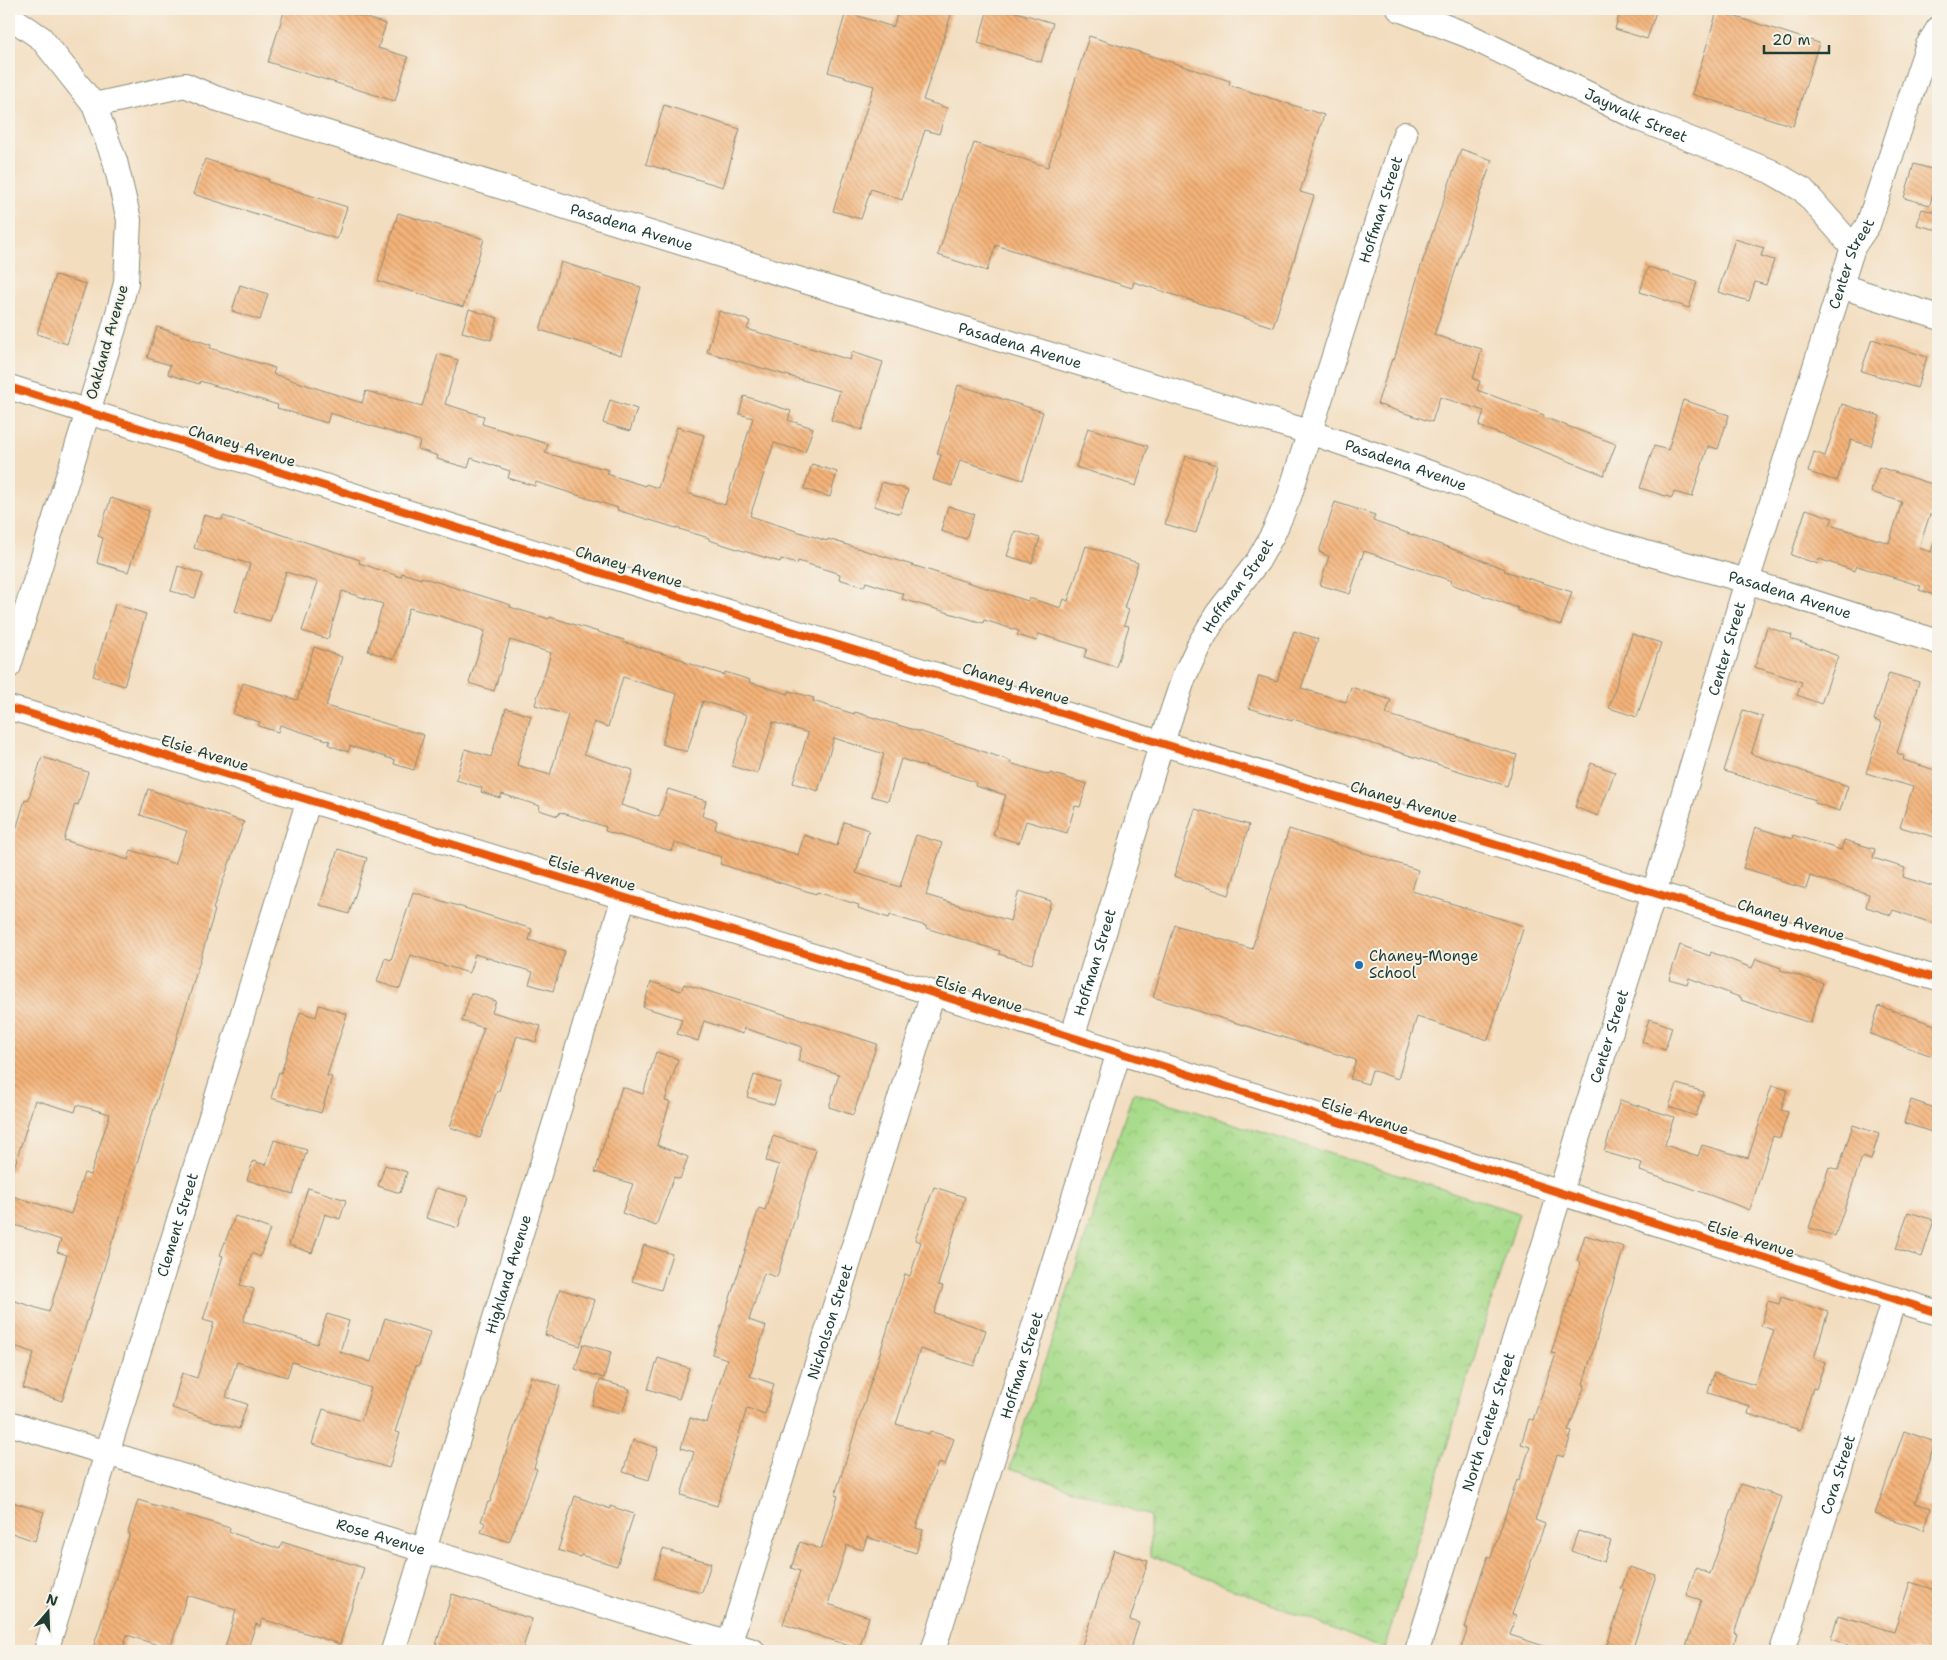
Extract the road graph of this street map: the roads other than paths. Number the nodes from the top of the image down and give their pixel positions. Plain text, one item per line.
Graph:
1 (1399, 9) edge
2 (9, 16) edge
3 (1938, 29) edge
4 (94, 105) junction
5 (1406, 134) dead end
6 (1853, 247) junction
7 (1841, 286) junction
8 (1938, 317) edge
9 (9, 387) edge
10 (87, 411) junction
11 (1309, 432) junction
12 (1747, 581) junction
13 (1938, 642) edge
14 (9, 666) edge
15 (9, 708) edge
16 (1162, 742) junction
17 (309, 799) junction
18 (1654, 893) junction
19 (624, 897) junction
20 (1938, 979) edge
21 (933, 993) junction
22 (1072, 1038) junction
23 (1119, 1052) junction
24 (1561, 1192) junction
25 (1894, 1300) junction
26 (1938, 1313) edge
27 (9, 1423) edge
28 (108, 1454) junction
29 (425, 1552) junction
30 (728, 1647) edge
31 (46, 1651) edge
32 (394, 1651) edge
33 (753, 1651) edge
34 (933, 1651) edge
35 (1417, 1651) edge
36 (1782, 1651) edge

1 - 6 street, Jaywalk Street
2 - 4 street, Oakland Avenue
3 - 6 street, Center Street
4 - 10 street, Oakland Avenue
4 - 11 street, Pasadena Avenue
5 - 11 street, Hoffman Street
6 - 7 street, Center Street
7 - 8 street
7 - 12 street, Center Street
9 - 10 street, Chaney Avenue
10 - 14 street, Oakland Avenue
10 - 16 street, Chaney Avenue
11 - 12 street, Pasadena Avenue
11 - 16 street, Hoffman Street
12 - 13 street, Pasadena Avenue
12 - 18 street, Center Street
15 - 17 street, Elsie Avenue
16 - 18 street, Chaney Avenue
16 - 22 street, Hoffman Street
17 - 19 street, Elsie Avenue
17 - 28 street, Clement Street
18 - 20 street, Chaney Avenue
18 - 24 street, Center Street
19 - 21 street, Elsie Avenue
19 - 29 street, Highland Avenue
21 - 22 street, Elsie Avenue
21 - 30 street, Nicholson Street
22 - 23 street, Elsie Avenue
23 - 24 street, Elsie Avenue
23 - 34 street, Hoffman Street
24 - 25 street, Elsie Avenue
24 - 35 street, North Center Street
25 - 26 street, Elsie Avenue
25 - 36 street, Cora Street
27 - 28 street, Rose Avenue
28 - 29 street, Rose Avenue
28 - 31 street, Clement Street
29 - 30 street, Rose Avenue
29 - 32 street, Highland Avenue
30 - 33 street, Rose Avenue

